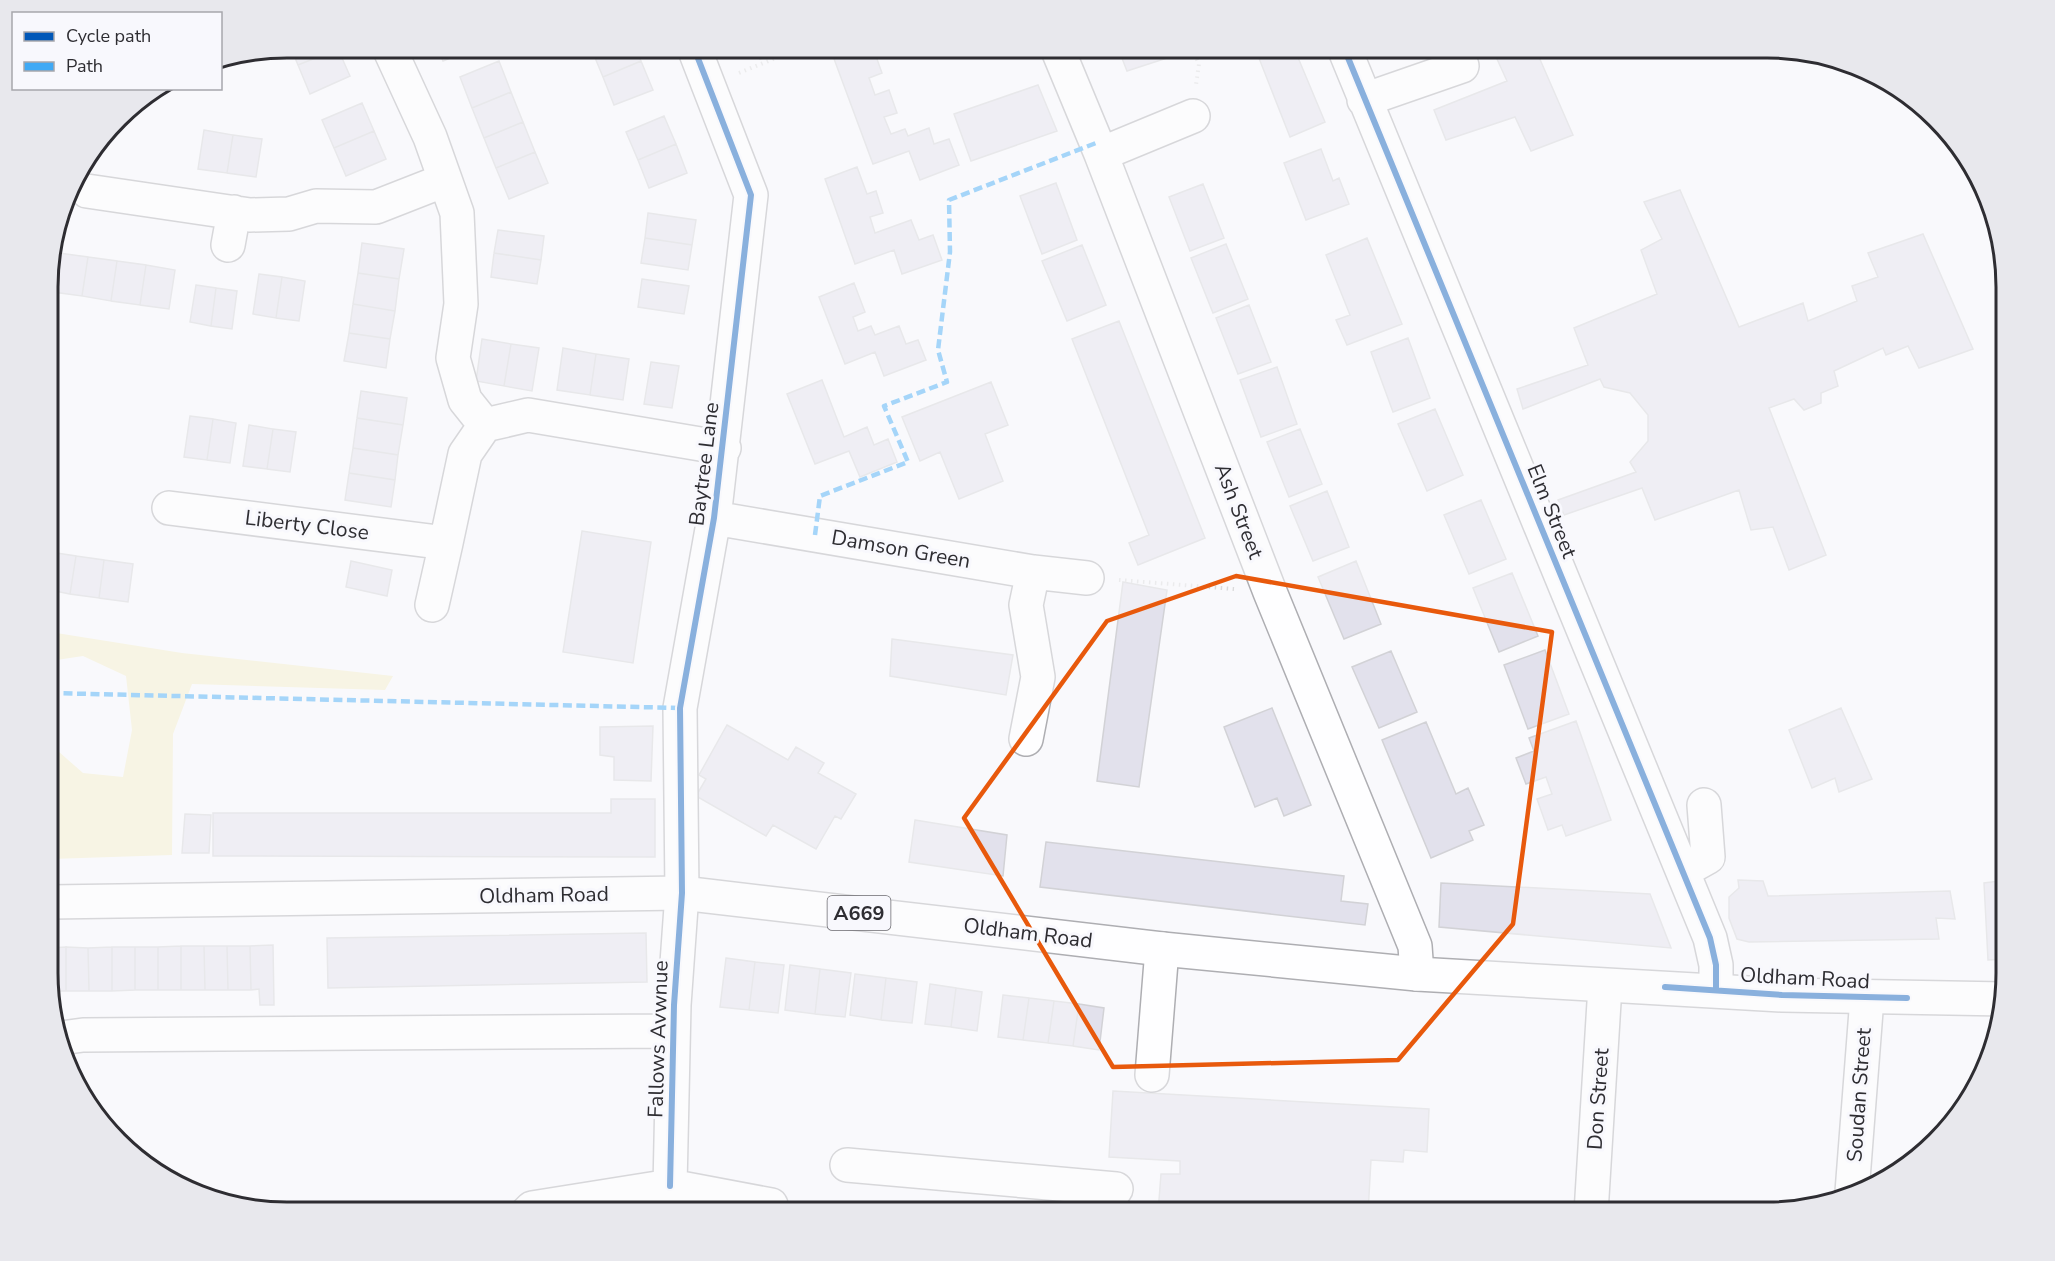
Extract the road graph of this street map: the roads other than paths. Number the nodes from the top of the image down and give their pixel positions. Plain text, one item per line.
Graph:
1 (394, 58) edge
2 (698, 58) edge
3 (1061, 58) edge
4 (1348, 58) edge
5 (1462, 66) dead end
6 (1364, 100) junction
7 (1193, 116) dead end
8 (1101, 154) junction
9 (445, 180) junction
10 (87, 191) dead end
11 (234, 212) junction
12 (228, 245) dead end
13 (485, 425) junction
14 (724, 448) junction
15 (169, 508) dead end
16 (714, 518) junction
17 (446, 543) junction
18 (1033, 572) junction
19 (1087, 578) road end
20 (432, 605) dead end
21 (1026, 739) dead end
22 (1704, 805) dead end
23 (1683, 871) junction
24 (682, 893) junction
25 (58, 902) edge
26 (1162, 949) junction
27 (1417, 974) junction
28 (1605, 986) junction
29 (1716, 990) junction
30 (1867, 998) junction
31 (1995, 999) edge
32 (674, 1031) junction
33 (67, 1037) edge
34 (1152, 1075) dead end
35 (847, 1165) dead end
36 (670, 1186) junction
37 (1852, 1186) edge
38 (570, 1202) edge
39 (755, 1202) edge
40 (1106, 1202) edge
41 (1592, 1202) edge

1 - 9 street
2 - 14 street, Baytree Lane
3 - 8 street, Ash Street
4 - 6 street, Elm Street
5 - 6 street
6 - 23 street, Elm Street
7 - 8 street
8 - 27 street, Ash Street
9 - 11 street
9 - 13 street
10 - 11 street
11 - 12 street
13 - 14 street
13 - 17 street
14 - 16 street, Baytree Lane
15 - 17 street, Liberty Close
16 - 18 street, Damson Green
16 - 24 street, Baytree Lane
17 - 20 street
18 - 19 street, Damson Green
18 - 21 street
22 - 23 street
23 - 29 street, Elm Street
24 - 25 street, Oldham Road / A669
24 - 26 street, Oldham Road / A669
24 - 32 street, Fallows Avwnue
26 - 27 street, Oldham Road / A669
26 - 34 street
27 - 28 street, Oldham Road / A669
28 - 29 street, Oldham Road / A669
28 - 41 street, Don Street
29 - 30 street, Oldham Road / A669
30 - 31 street, Oldham Road / A669
30 - 37 street, Soudan Street
32 - 33 street
32 - 36 street, Fallows Avwnue
35 - 40 street
36 - 38 street
36 - 39 street

